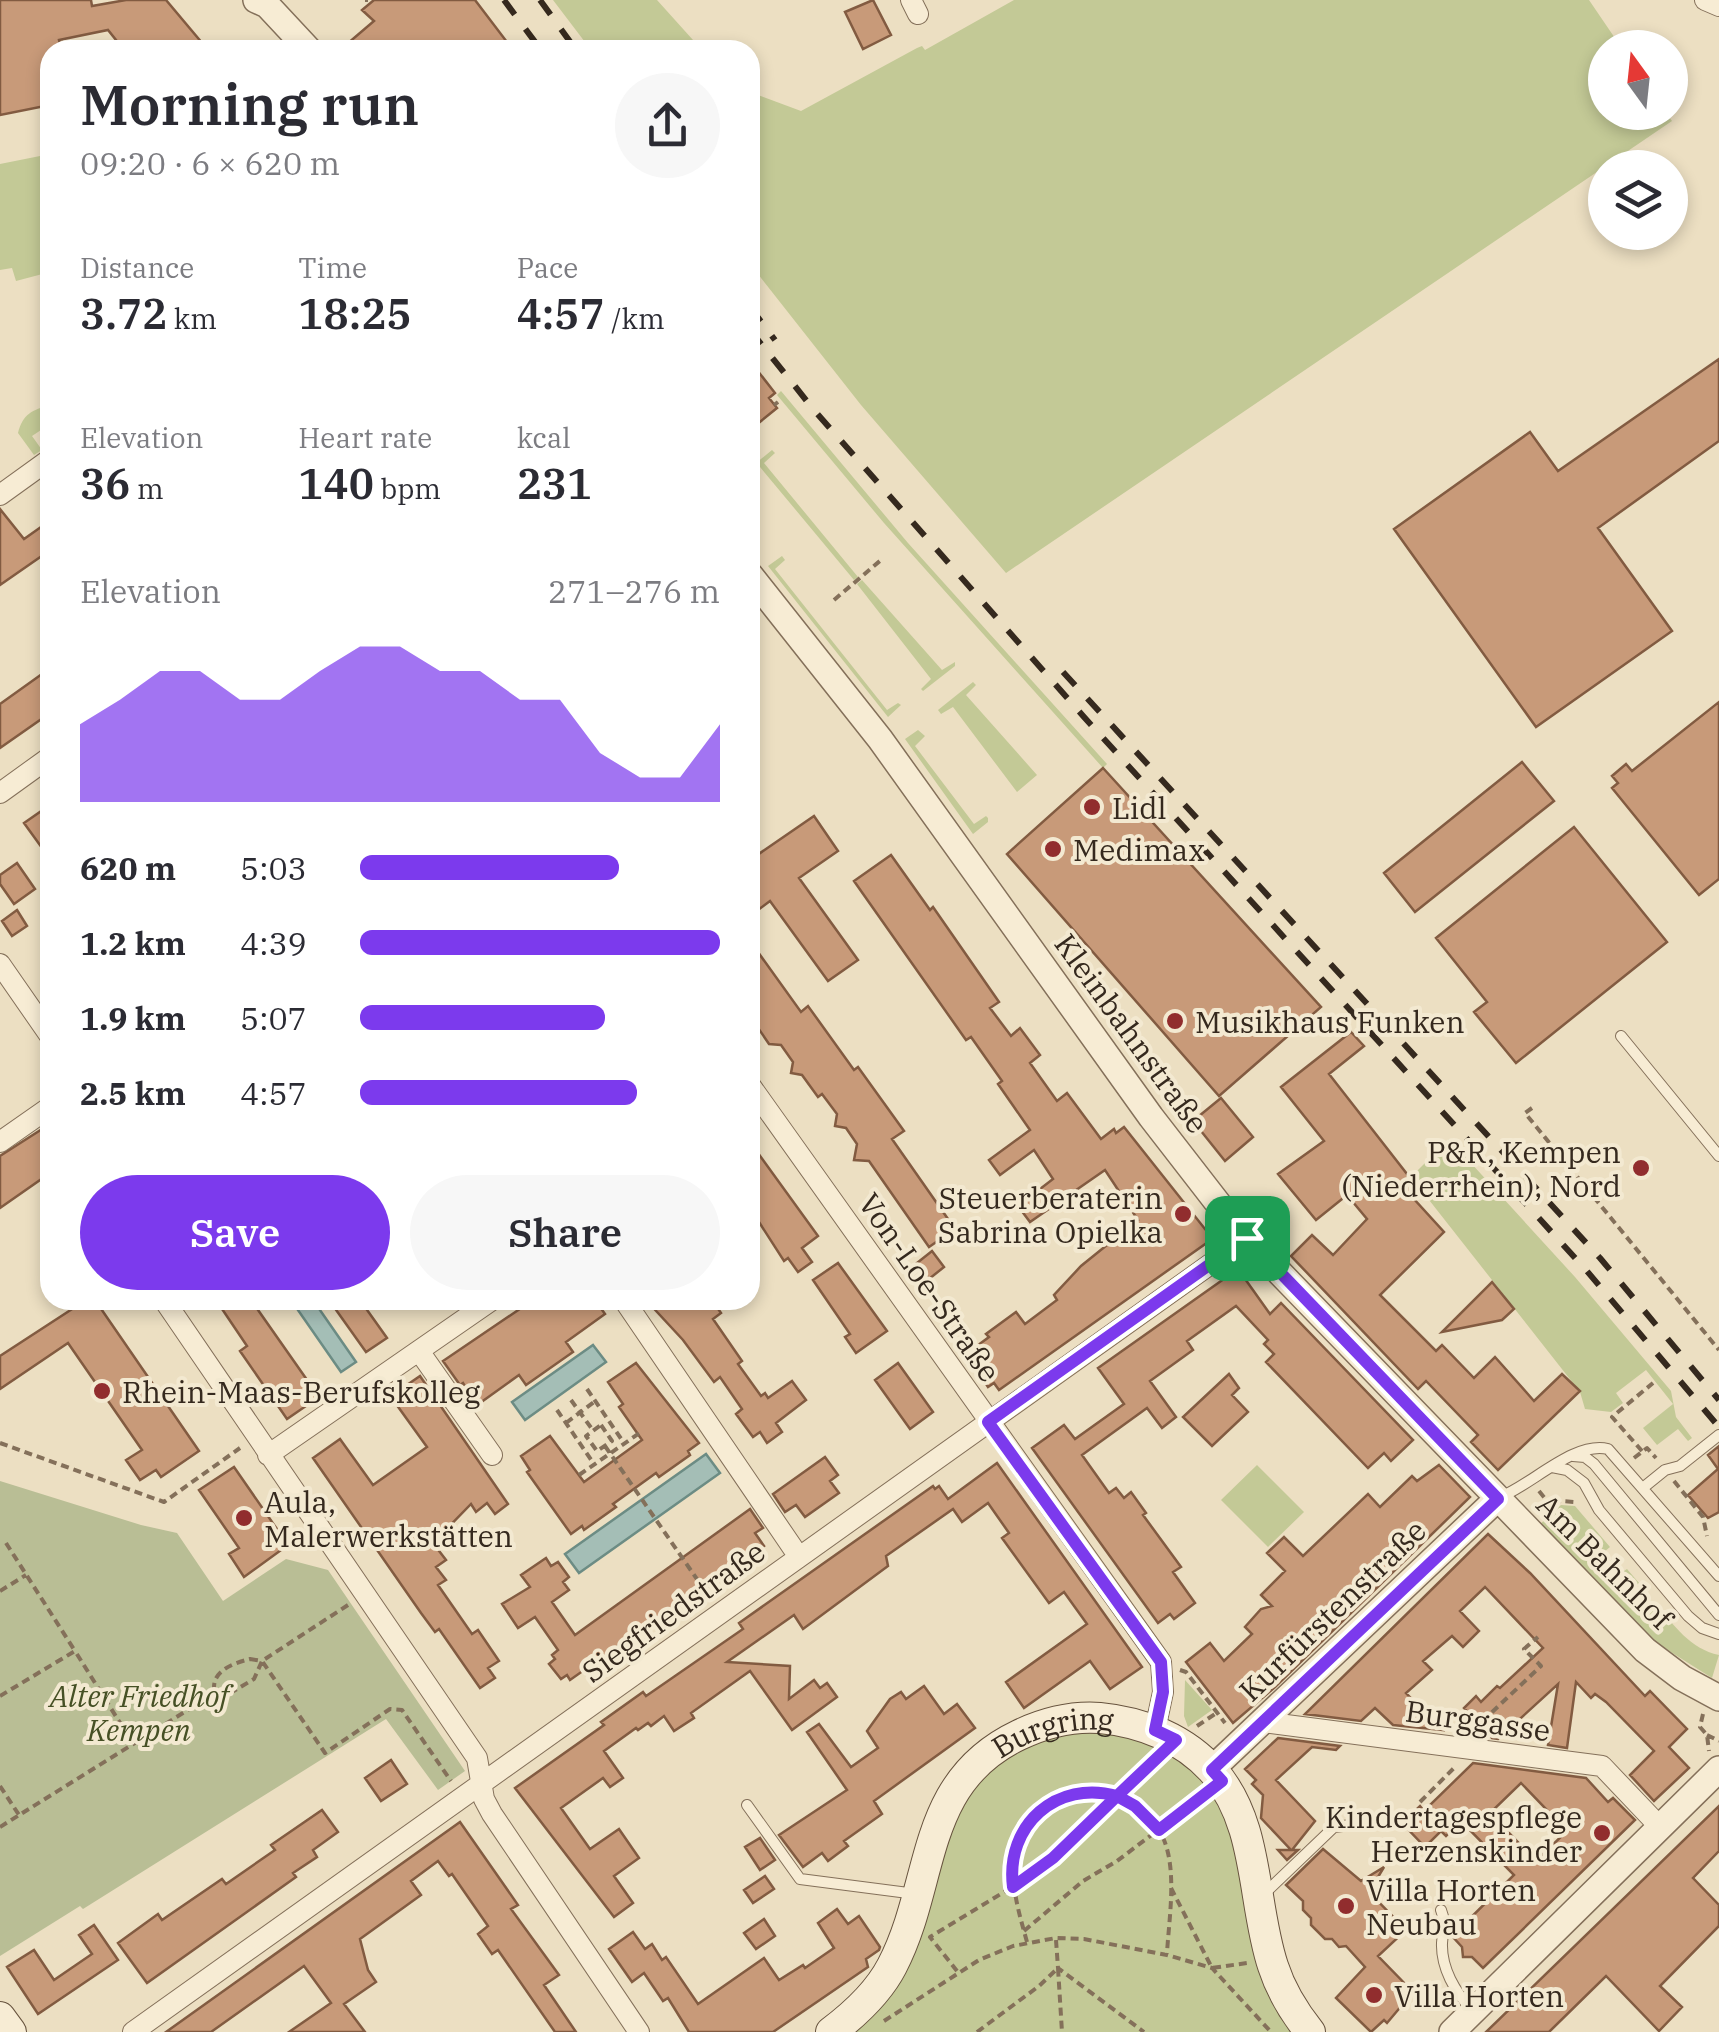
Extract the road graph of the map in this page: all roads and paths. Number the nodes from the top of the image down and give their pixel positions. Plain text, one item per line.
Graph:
1 (1706, 0) edge
2 (263, 2) edge
3 (1719, 6) edge
4 (299, 40) edge
5 (40, 466) edge
6 (0, 495) edge
7 (881, 560) dead end
8 (760, 587) edge
9 (834, 600) dead end
10 (40, 763) edge
11 (0, 793) edge
12 (0, 964) edge
13 (40, 1022) edge
14 (1621, 1036) dead end
15 (760, 1098) edge
16 (1532, 1108) dead end
17 (40, 1115) edge
18 (0, 1142) edge
19 (1719, 1156) edge
20 (1247, 1238) junction
21 (171, 1310) edge
22 (478, 1310) edge
23 (631, 1310) edge
24 (1719, 1350) edge
25 (420, 1351) junction
26 (1653, 1383) dead end
27 (587, 1390) dead end
28 (572, 1400) dead end
29 (596, 1402) junction
30 (557, 1410) dead end
31 (580, 1413) junction
32 (988, 1422) junction
33 (566, 1423) junction
34 (614, 1428) junction
35 (593, 1430) junction
36 (606, 1432) junction
37 (641, 1432) dead end
38 (1719, 1435) edge
39 (256, 1437) junction
40 (0, 1443) edge
41 (591, 1443) junction
42 (625, 1443) junction
43 (605, 1446) junction
44 (584, 1448) junction
45 (1642, 1451) dead end
46 (610, 1454) junction
47 (268, 1455) junction
48 (492, 1455) dead end
49 (1572, 1456) junction
50 (595, 1464) junction
51 (1552, 1467) junction
52 (579, 1476) dead end
53 (1644, 1487) junction
54 (1498, 1499) junction
55 (1578, 1503) dead end
56 (1526, 1529) junction
57 (6, 1542) dead end
58 (799, 1557) junction
59 (26, 1574) junction
60 (1719, 1576) edge
61 (0, 1591) edge
62 (365, 1594) junction
63 (720, 1613) junction
64 (1719, 1615) edge
65 (1719, 1634) edge
66 (1538, 1638) dead end
67 (76, 1651) junction
68 (262, 1661) junction
69 (1161, 1664) junction
70 (215, 1694) junction
71 (0, 1696) edge
72 (1719, 1698) edge
73 (1218, 1712) junction
74 (1263, 1722) junction
75 (1231, 1732) dead end
76 (1165, 1735) junction
77 (1707, 1736) dead end
78 (1719, 1741) edge
79 (133, 1744) junction
80 (1464, 1748) junction
81 (1719, 1769) edge
82 (1217, 1775) junction
83 (481, 1785) junction
84 (0, 1786) edge
85 (1117, 1796) junction
86 (462, 1798) junction
87 (1420, 1802) dead end
88 (747, 1805) dead end
89 (19, 1815) junction
90 (1351, 1825) dead end
91 (0, 1827) edge
92 (1660, 1827) junction
93 (1159, 1830) junction
94 (1169, 1884) junction
95 (1013, 1887) junction
96 (917, 1894) junction
97 (1259, 1900) junction
98 (1441, 1910) dead end
99 (1024, 1932) junction
100 (1056, 1938) junction
101 (1027, 1942) junction
102 (1166, 1955) junction
103 (1270, 1956) junction
104 (1058, 1968) junction
105 (1212, 1968) junction
106 (957, 1972) junction
107 (1473, 2011) junction
108 (0, 2017) edge
109 (879, 2024) dead end
110 (11, 2032) edge
111 (134, 2032) edge
112 (639, 2032) edge
113 (830, 2032) edge
114 (977, 2032) edge
115 (1062, 2032) edge
116 (1144, 2032) edge
117 (1271, 2032) edge
118 (1310, 2032) edge
119 (1452, 2032) edge

1 - 3 street
2 - 4 street
5 - 6 street
7 - 9 path
8 - 20 street, Kleinbahnstraße
10 - 11 street
12 - 13 street
14 - 19 lane
15 - 32 street, Von-Loe-Straße
16 - 24 path
17 - 18 street
20 - 32 street, Siegfriedstraße
20 - 54 street, Kleinbahnstraße
21 - 39 street
22 - 25 street
23 - 58 street
25 - 47 street
25 - 48 street
26 - 45 path
27 - 29 path
28 - 31 path
29 - 31 path
29 - 34 path
30 - 33 path
31 - 33 path
31 - 35 path
32 - 58 street, Siegfriedstraße
32 - 69 street, Von-Loe-Straße
33 - 44 path
34 - 36 path
34 - 42 path
35 - 36 path
35 - 41 path
36 - 43 path
37 - 42 path
38 - 53 lane
39 - 40 path
39 - 47 street
41 - 43 path
41 - 44 path
42 - 46 path
43 - 46 path
44 - 50 path
46 - 50 path
46 - 63 path
47 - 62 street
49 - 51 lane
49 - 53 lane
49 - 64 lane
50 - 52 path
51 - 54 lane
51 - 65 lane
53 - 60 lane
54 - 56 street, Am Bahnhof
54 - 74 street, Kurfürstenstraße
55 - 56 path
56 - 72 street, Am Bahnhof
57 - 59 path
58 - 63 street, Siegfriedstraße
59 - 61 path
59 - 67 path
62 - 68 path
62 - 83 street
63 - 83 street, Siegfriedstraße
66 - 80 path
67 - 71 path
67 - 79 path
68 - 70 path
68 - 70 path
68 - 86 path
69 - 73 path
69 - 76 street
70 - 79 path
73 - 75 path
73 - 76 path
74 - 80 street, Burggasse
74 - 82 street, Kurfürstenstraße
76 - 82 main road, Burgring
76 - 85 path
76 - 96 main road, Burgring
77 - 78 path
79 - 89 path
80 - 87 path
80 - 92 street, Burggasse
81 - 92 street
82 - 93 path
82 - 97 main road, Burgring
83 - 86 street, Siegfriedstraße
83 - 112 street
84 - 89 path
85 - 93 path
85 - 95 path
85 - 95 path
86 - 111 street, Siegfriedstraße
88 - 96 lane
89 - 91 path
90 - 97 lane
92 - 107 street
93 - 94 path
93 - 99 path
94 - 102 path
94 - 105 path
95 - 99 path
95 - 106 path
96 - 113 main road, Burgring
97 - 103 main road, Burgring
98 - 107 lane
99 - 101 path
100 - 101 path
100 - 102 path
100 - 104 path
101 - 106 path
102 - 105 path
103 - 105 path
103 - 118 main road, Burgring
104 - 114 path
104 - 115 path
104 - 116 path
105 - 117 path
106 - 109 path
107 - 119 street
108 - 110 main road

